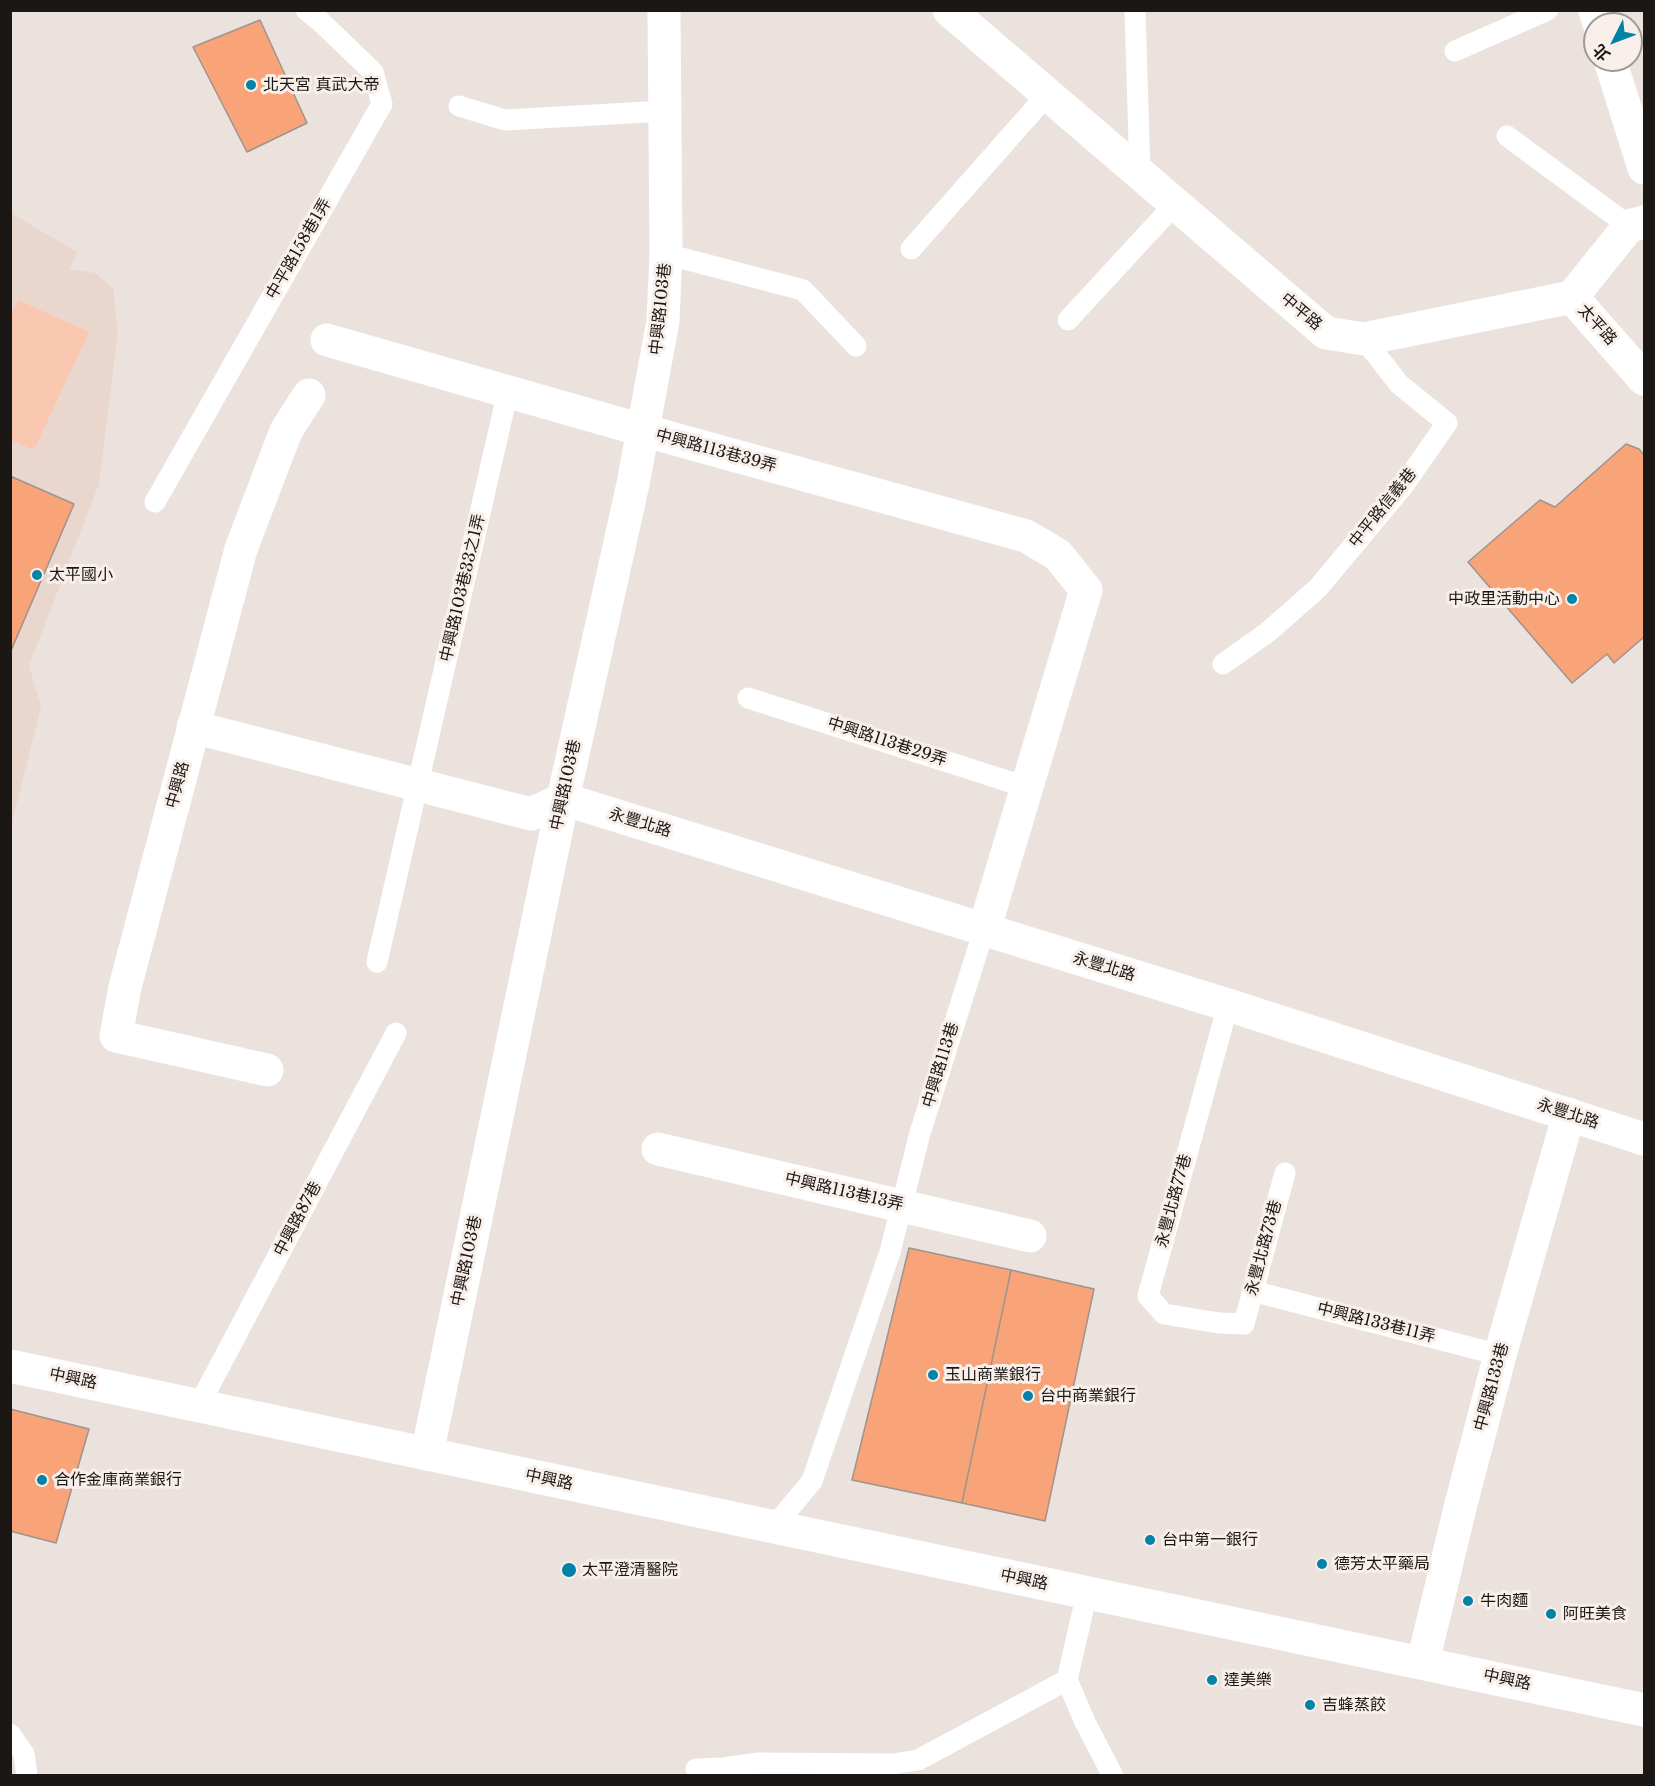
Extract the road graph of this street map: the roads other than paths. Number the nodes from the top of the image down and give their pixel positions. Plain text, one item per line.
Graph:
1 (306, 10) edge
2 (664, 10) edge
3 (949, 10) edge
4 (1135, 10) edge
5 (1548, 10) edge
6 (1455, 51) dead end
7 (1614, 72) edge
8 (1047, 96) junction
9 (459, 106) dead end
10 (665, 111) junction
11 (1507, 136) dead end
12 (1644, 168) edge
13 (1140, 175) junction
14 (1175, 204) junction
15 (1637, 224) edge
16 (911, 249) dead end
17 (666, 254) junction
18 (1572, 297) junction
19 (1068, 320) dead end
20 (1364, 339) junction
21 (327, 340) dead end
22 (856, 345) dead end
23 (1644, 379) edge
24 (508, 391) junction
25 (309, 395) dead end
26 (642, 430) junction
27 (155, 502) dead end
28 (1086, 590) joint
29 (1223, 664) dead end
30 (748, 698) dead end
31 (193, 728) junction
32 (418, 784) junction
33 (1026, 787) junction
34 (563, 799) junction
35 (984, 930) junction
36 (377, 962) dead end
37 (1228, 1005) junction
38 (396, 1033) dead end
39 (267, 1070) dead end
40 (1569, 1114) junction
41 (1644, 1139) edge
42 (658, 1149) dead end
43 (1285, 1173) dead end
44 (901, 1205) junction
45 (1030, 1236) dead end
46 (1252, 1291) junction
47 (1244, 1324) joint
48 (1500, 1355) junction
49 (10, 1366) edge
50 (199, 1405) junction
51 (427, 1454) junction
52 (773, 1528) junction
53 (1087, 1593) junction
54 (1423, 1662) junction
55 (1067, 1680) junction
56 (1644, 1710) edge
57 (10, 1734) edge
58 (696, 1769) dead end
59 (891, 1770) edge
60 (27, 1776) edge
61 (1113, 1776) edge

1 - 27 lane, 中平路158巷1弄
2 - 10 street, 中興路103巷
3 - 8 street, 中平路
4 - 13 lane
5 - 6 lane
7 - 12 street
8 - 13 street, 中平路
8 - 16 lane
9 - 10 lane
10 - 17 street, 中興路103巷
11 - 15 lane
13 - 14 street, 中平路
14 - 19 lane
14 - 20 street, 中平路
15 - 18 street, 太平路
17 - 22 lane
17 - 26 street, 中興路103巷
18 - 20 street, 中平路
18 - 23 street, 太平路
20 - 29 lane, 中平路信義巷
21 - 24 street, 中興路113巷39弄
24 - 26 street, 中興路113巷39弄
24 - 32 lane, 中興路103巷33之1弄
25 - 31 street, 中興路
26 - 28 street, 中興路113巷39弄
26 - 34 street, 中興路103巷
28 - 33 street, 中興路113巷
30 - 33 lane, 中興路113巷29弄
31 - 32 street
31 - 39 street, 中興路
32 - 34 street
32 - 36 lane, 中興路103巷33之1弄
33 - 35 street, 中興路113巷
34 - 35 street, 永豐北路
34 - 51 street, 中興路103巷
35 - 37 street, 永豐北路
35 - 44 lane, 中興路113巷
37 - 40 street, 永豐北路
37 - 47 lane, 永豐北路77巷
38 - 50 lane, 中興路87巷
40 - 41 street, 永豐北路
40 - 48 street, 中興路133巷
42 - 44 street, 中興路113巷13弄
43 - 46 lane, 永豐北路73巷
44 - 45 street, 中興路113巷13弄
44 - 52 lane, 中興路113巷
46 - 47 lane, 永豐北路73巷
46 - 48 lane, 中興路133巷11弄
48 - 54 street, 中興路133巷
49 - 50 street, 中興路
50 - 51 street, 中興路
51 - 52 street, 中興路
52 - 53 street, 中興路
53 - 54 street, 中興路
53 - 55 lane
54 - 56 street, 中興路
55 - 59 lane
55 - 61 lane
57 - 60 lane
58 - 59 lane

